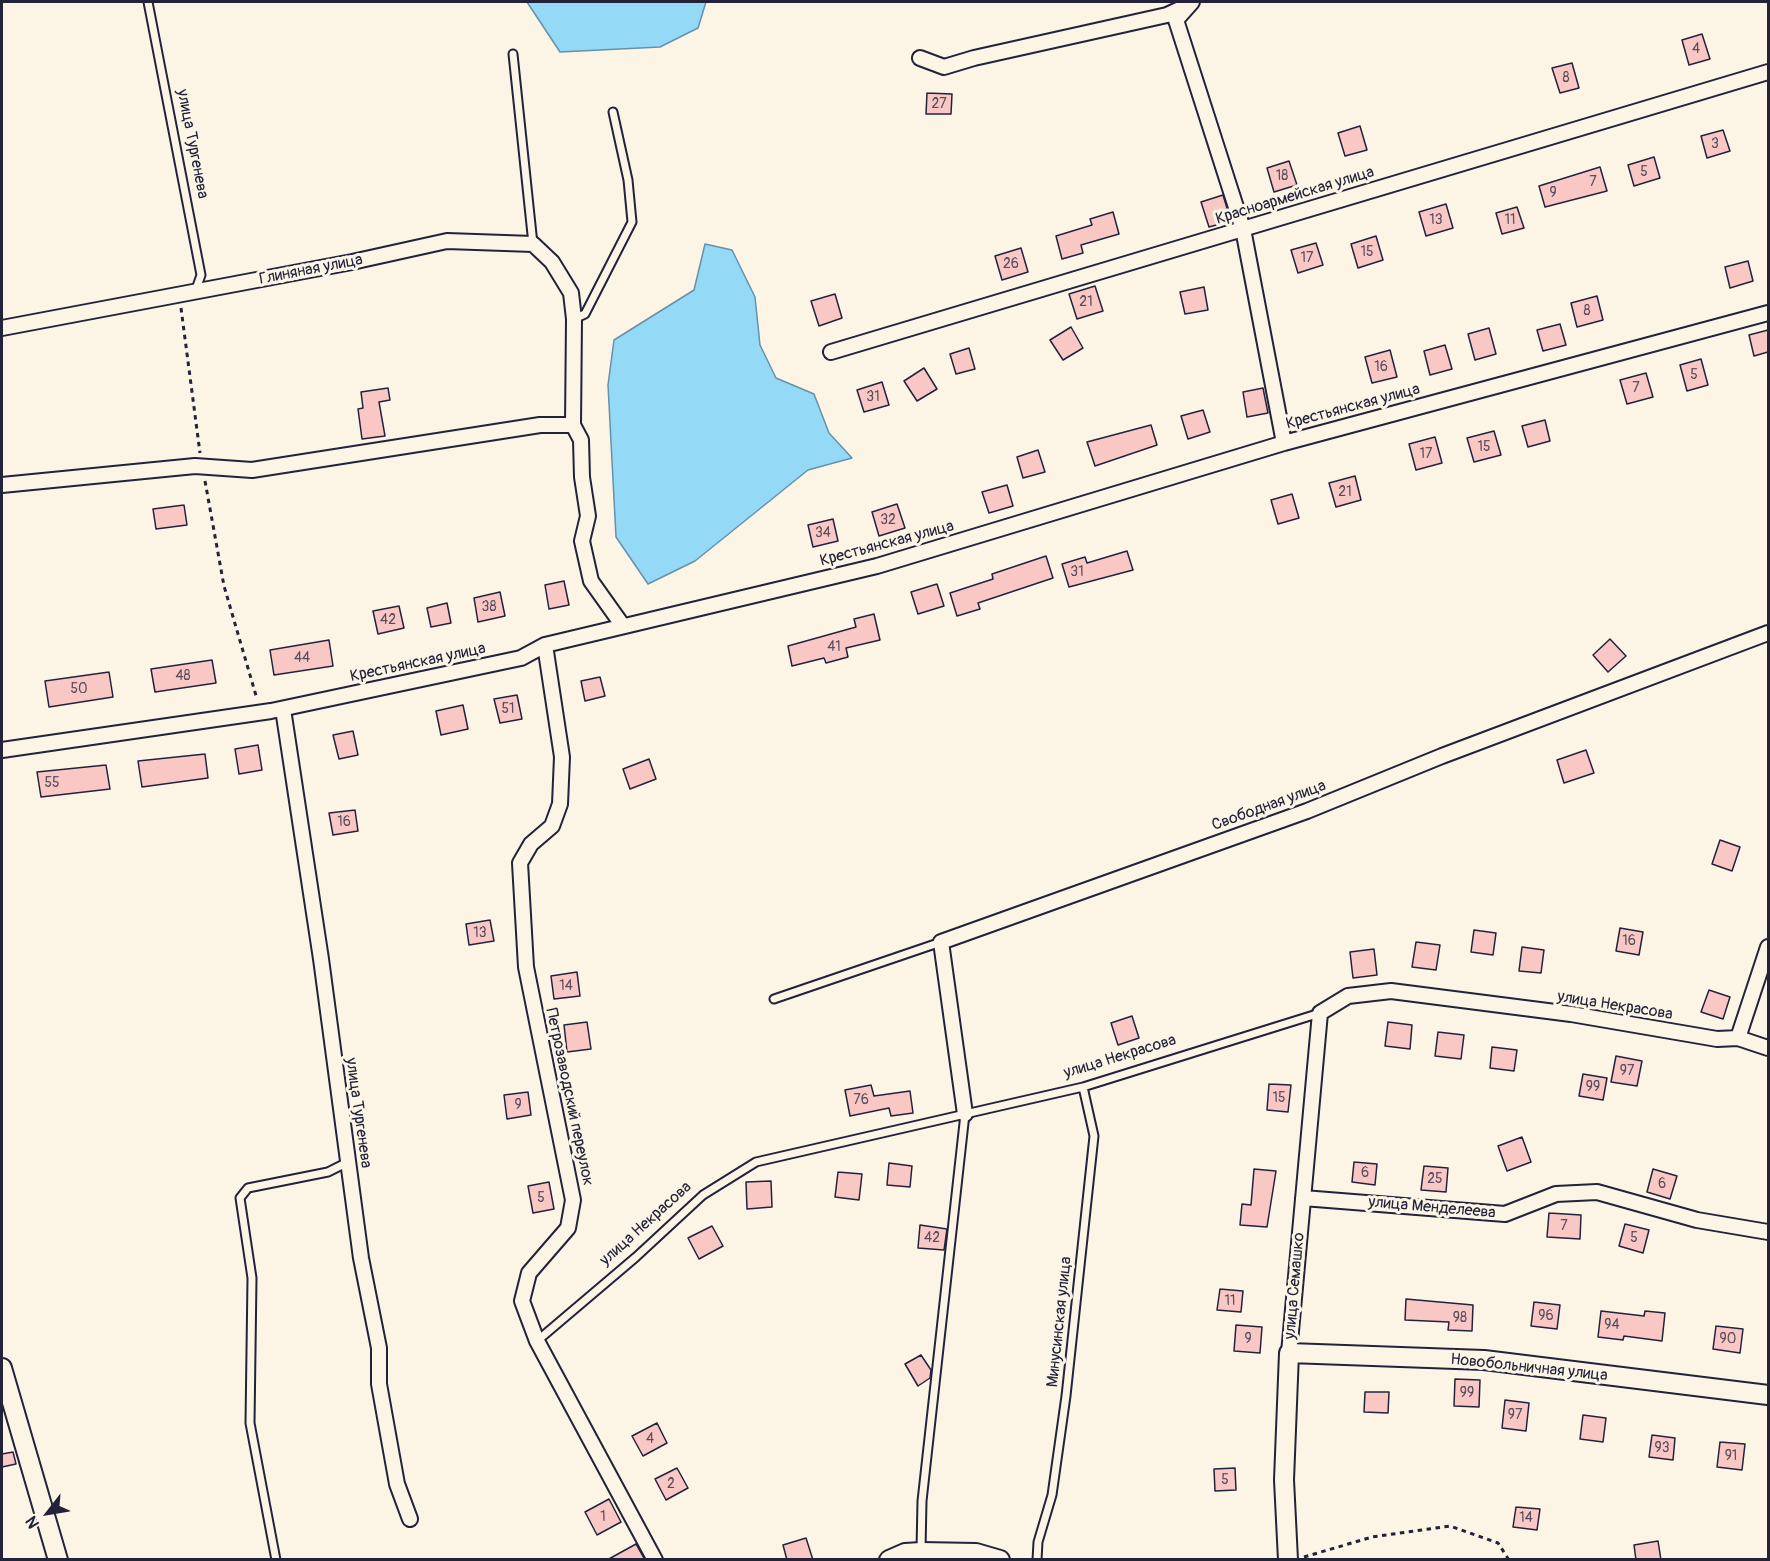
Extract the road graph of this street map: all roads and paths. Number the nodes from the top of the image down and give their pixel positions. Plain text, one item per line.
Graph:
1 (148, 2) edge
2 (1192, 2) edge
3 (513, 54) dead end
4 (920, 58) dead end
5 (1768, 72) edge
6 (613, 112) dead end
7 (1243, 229) junction
8 (533, 244) junction
9 (195, 292) junction
10 (180, 295) junction
11 (1768, 313) edge
12 (574, 319) junction
13 (2, 328) edge
14 (831, 352) dead end
15 (573, 425) junction
16 (1284, 443) junction
17 (202, 466) junction
18 (2, 486) edge
19 (622, 626) junction
20 (1768, 633) edge
21 (545, 645) junction
22 (283, 709) junction
23 (261, 712) junction
24 (2, 750) edge
25 (941, 942) junction
26 (1768, 946) edge
27 (774, 999) dead end
28 (1320, 1012) junction
29 (1738, 1038) junction
30 (1768, 1048) edge
31 (1083, 1087) junction
32 (964, 1114) junction
33 (348, 1162) junction
34 (1303, 1198) junction
35 (1768, 1232) edge
36 (537, 1341) junction
37 (1290, 1353) junction
38 (2, 1368) edge
39 (1768, 1395) edge
40 (410, 1519) dead end
41 (921, 1552) junction
42 (58, 1560) edge
43 (276, 1560) edge
44 (655, 1560) edge
45 (889, 1560) edge
46 (1000, 1560) edge
47 (1036, 1560) edge
48 (1288, 1560) edge
49 (1297, 1560) edge
50 (1509, 1560) edge

1 - 9 lane, улица Тургенева
2 - 4 street
2 - 7 street
3 - 8 lane
5 - 7 street, Красноармейская улица
6 - 12 lane
7 - 14 street, Красноармейская улица
7 - 16 street
8 - 9 street, Глиняная улица
8 - 12 street
9 - 10 street, Глиняная улица
10 - 13 street, Глиняная улица
10 - 17 path
11 - 16 street, Крестьянская улица
12 - 15 street
15 - 17 street
15 - 19 street
16 - 19 street, Крестьянская улица
17 - 18 street
17 - 23 path
19 - 21 street, Крестьянская улица
20 - 25 street, Свободная улица
21 - 22 street, Крестьянская улица
21 - 36 street, Петрозаводский переулок
22 - 23 street, Крестьянская улица
22 - 33 street, улица Тургенева
23 - 24 street, Крестьянская улица
25 - 27 lane
25 - 32 street
26 - 29 street
28 - 29 street, улица Некрасова
28 - 31 lane, улица Некрасова
28 - 34 street, улица Семашко
29 - 30 street, улица Некрасова
31 - 32 lane, улица Некрасова
31 - 47 lane, Минусинская улица
32 - 36 lane, улица Некрасова
32 - 41 lane
33 - 40 street, улица Тургенева
33 - 43 lane
34 - 35 street, улица Менделеева
34 - 37 street, улица Семашко
36 - 44 street, Петрозаводский переулок
37 - 39 street, Новобольничная улица
37 - 48 street, улица Семашко
38 - 42 street
41 - 45 street
41 - 46 street
49 - 50 path

